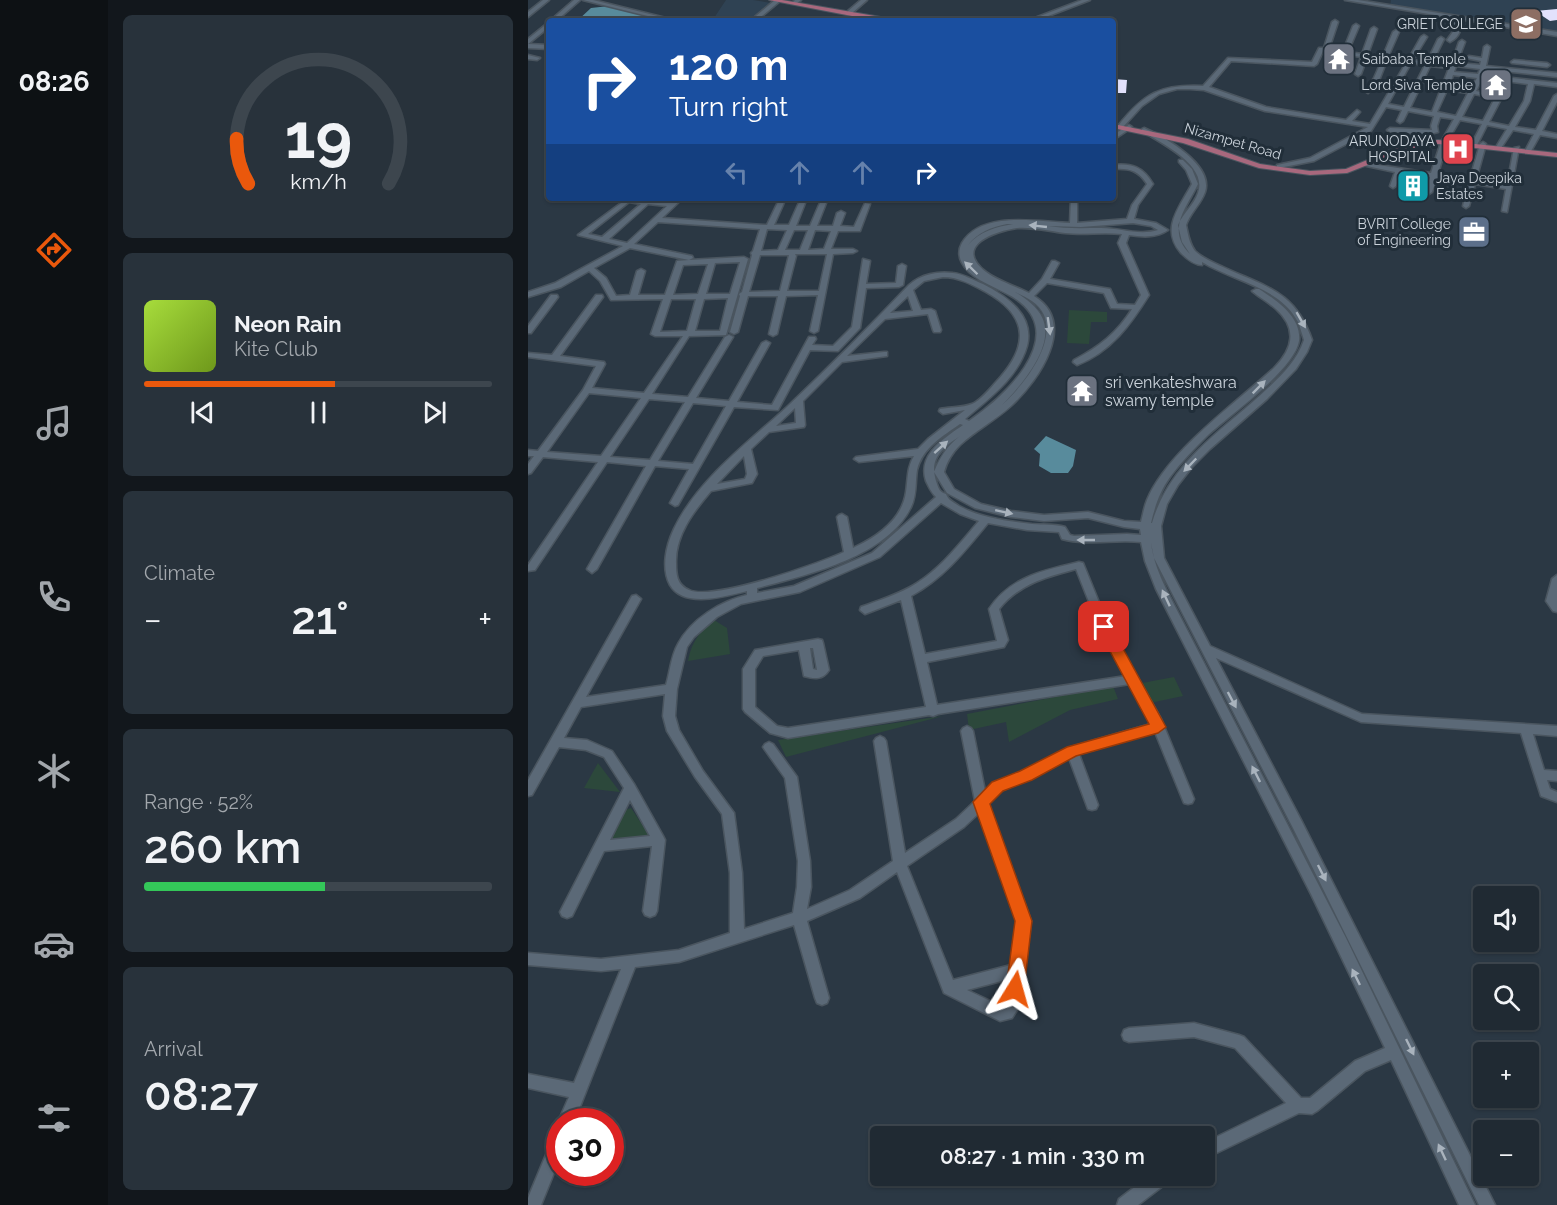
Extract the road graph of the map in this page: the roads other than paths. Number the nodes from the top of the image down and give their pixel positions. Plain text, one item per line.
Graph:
1 (546, 0) edge
2 (577, 0) edge
3 (586, 0) edge
4 (785, 0) edge
5 (864, 0) edge
6 (1087, 0) edge
7 (1348, 0) edge
8 (774, 1) edge
9 (797, 1) edge
10 (807, 2) edge
11 (850, 12) junction
12 (528, 15) edge
13 (1455, 17) junction
14 (556, 18) edge
15 (665, 18) edge
16 (756, 18) edge
17 (871, 18) edge
18 (882, 18) edge
19 (1038, 18) edge
20 (1335, 22) dead end
21 (1356, 26) dead end
22 (546, 27) edge
23 (1374, 29) dead end
24 (1396, 32) dead end
25 (1557, 33) edge
26 (537, 35) junction
27 (546, 35) edge
28 (1424, 37) dead end
29 (1441, 39) dead end
30 (1450, 40) dead end
31 (1462, 42) dead end
32 (528, 44) edge
33 (546, 47) edge
34 (1487, 47) dead end
35 (1326, 50) junction
36 (1516, 51) dead end
37 (1347, 53) junction
38 (1365, 55) junction
39 (528, 57) edge
40 (537, 58) dead end
41 (1386, 58) junction
42 (1469, 58) dead end
43 (1484, 59) junction
44 (1495, 60) dead end
45 (1407, 61) junction
46 (1514, 62) junction
47 (1344, 64) dead end
48 (1429, 64) junction
49 (1547, 65) dead end
50 (1482, 67) junction
51 (1452, 68) junction
52 (1512, 70) junction
53 (1358, 74) dead end
54 (1557, 75) edge
55 (1481, 76) junction
56 (1377, 78) junction
57 (1506, 79) junction
58 (1397, 81) junction
59 (1532, 81) junction
60 (1557, 85) edge
61 (1205, 88) junction
62 (1447, 88) junction
63 (1368, 92) dead end
64 (1472, 92) junction
65 (1557, 96) edge
66 (1499, 97) junction
67 (1384, 105) junction
68 (1406, 109) junction
69 (1357, 112) dead end
70 (1436, 114) junction
71 (1457, 118) junction
72 (1400, 121) dead end
73 (1348, 122) junction
74 (1485, 123) junction
75 (1372, 126) junction
76 (1511, 128) junction
77 (1134, 130) edge
78 (1390, 130) dead end
79 (1426, 132) junction
80 (1539, 133) junction
81 (1557, 136) edge
82 (1116, 137) edge
83 (1429, 141) junction
84 (1445, 141) junction
85 (1478, 144) junction
86 (1499, 147) junction
87 (1517, 149) junction
88 (1528, 150) junction
89 (1557, 154) edge
90 (1365, 165) junction
91 (1279, 166) junction
92 (1116, 167) edge
93 (1399, 170) junction
94 (1436, 175) junction
95 (1473, 181) junction
96 (1393, 186) dead end
97 (1509, 187) junction
98 (1429, 192) dead end
99 (626, 201) edge
100 (648, 201) edge
101 (654, 201) edge
102 (677, 201) edge
103 (781, 201) edge
104 (803, 201) edge
105 (824, 201) edge
106 (1074, 201) edge
107 (867, 204) dead end
108 (672, 205) junction
109 (1466, 206) dead end
110 (1505, 211) dead end
111 (841, 213) dead end
112 (658, 220) junction
113 (1130, 222) junction
114 (1073, 225) junction
115 (767, 227) junction
116 (1103, 227) junction
117 (790, 228) junction
118 (812, 229) junction
119 (834, 230) junction
120 (857, 230) junction
121 (1164, 230) junction
122 (1178, 230) junction
123 (1126, 234) junction
124 (603, 240) junction
125 (628, 246) junction
126 (781, 252) junction
127 (803, 252) junction
128 (755, 253) junction
129 (828, 253) junction
130 (792, 256) dead end
131 (689, 258) dead end
132 (712, 261) junction
133 (866, 261) dead end
134 (1055, 263) dead end
135 (902, 266) dead end
136 (590, 268) junction
137 (641, 270) dead end
138 (1045, 280) junction
139 (993, 284) junction
140 (862, 286) junction
141 (1004, 288) junction
142 (983, 290) junction
143 (910, 291) junction
144 (821, 292) junction
145 (783, 293) junction
146 (743, 294) junction
147 (528, 295) edge
148 (993, 295) junction
149 (733, 296) junction
150 (554, 297) dead end
151 (599, 297) dead end
152 (668, 297) junction
153 (701, 297) junction
154 (633, 298) junction
155 (1031, 300) junction
156 (1138, 307) junction
157 (918, 313) junction
158 (881, 317) junction
159 (937, 330) dead end
160 (528, 331) edge
161 (773, 334) dead end
162 (688, 335) junction
163 (811, 339) junction
164 (766, 343) dead end
165 (884, 354) dead end
166 (528, 355) edge
167 (555, 357) junction
168 (528, 360) edge
169 (838, 360) junction
170 (1077, 362) dead end
171 (601, 364) junction
172 (587, 390) junction
173 (648, 396) junction
174 (692, 400) junction
175 (799, 400) junction
176 (732, 404) junction
177 (972, 409) junction
178 (943, 411) dead end
179 (959, 420) junction
180 (978, 422) junction
181 (807, 429) dead end
182 (764, 433) junction
183 (747, 450) junction
184 (920, 452) junction
185 (528, 453) edge
186 (540, 454) junction
187 (859, 459) dead end
188 (605, 460) junction
189 (652, 464) junction
190 (696, 467) junction
191 (528, 471) edge
192 (755, 487) dead end
193 (950, 491) junction
194 (704, 492) junction
195 (939, 499) junction
196 (675, 503) dead end
197 (842, 517) dead end
198 (1066, 517) junction
199 (986, 519) junction
200 (1124, 524) junction
201 (1144, 526) junction
202 (1156, 527) junction
203 (1062, 529) junction
204 (1127, 537) junction
205 (1145, 539) junction
206 (1156, 540) junction
207 (849, 553) junction
208 (531, 568) dead end
209 (592, 569) dead end
210 (1557, 579) edge
211 (751, 586) junction
212 (905, 594) junction
213 (737, 595) junction
214 (753, 598) junction
215 (636, 599) dead end
216 (1557, 608) edge
217 (865, 610) dead end
218 (804, 645) dead end
219 (1205, 648) junction
220 (920, 659) junction
221 (1133, 679) junction
222 (671, 689) junction
223 (578, 703) junction
224 (933, 712) junction
225 (1158, 727) junction
226 (1526, 730) junction
227 (1557, 730) edge
228 (967, 731) dead end
229 (880, 741) dead end
230 (555, 742) junction
231 (770, 747) dead end
232 (1072, 751) junction
233 (1539, 775) junction
234 (1557, 776) edge
235 (630, 788) junction
236 (528, 791) edge
237 (1557, 797) edge
238 (1188, 799) dead end
239 (981, 802) junction
240 (1092, 805) dead end
241 (659, 840) junction
242 (601, 846) junction
243 (900, 863) junction
244 (650, 911) dead end
245 (567, 912) dead end
246 (799, 917) junction
247 (737, 935) junction
248 (528, 959) edge
249 (630, 963) junction
250 (1018, 970) junction
251 (949, 988) junction
252 (822, 998) dead end
253 (1129, 1035) dead end
254 (1392, 1052) junction
255 (528, 1081) edge
256 (579, 1091) junction
257 (1298, 1105) junction
258 (572, 1108) edge
259 (1215, 1146) edge
260 (546, 1172) edge
261 (1149, 1186) edge
262 (532, 1205) edge
263 (1125, 1205) edge
264 (1467, 1205) edge
265 (1487, 1205) edge

1 - 12 street
2 - 14 street
3 - 15 street
4 - 9 main road
5 - 11 street
6 - 19 street
7 - 13 street
8 - 16 street
8 - 17 main road
9 - 10 main road
10 - 11 main road
11 - 18 main road
13 - 25 street
13 - 30 street
20 - 35 street
21 - 37 street
22 - 26 street
23 - 38 street
24 - 41 street
26 - 27 street
26 - 32 street
28 - 45 street
29 - 48 street
31 - 51 street
32 - 33 street
34 - 43 street
35 - 37 street
35 - 61 street
36 - 46 street
37 - 38 street
37 - 47 street
38 - 41 street
38 - 53 street
39 - 40 street
41 - 45 street
41 - 56 street
42 - 43 street
43 - 44 street
43 - 50 street
45 - 48 street
45 - 58 street
46 - 49 street
46 - 52 street
48 - 51 street
48 - 68 street
50 - 51 street
50 - 52 street
50 - 55 street
51 - 55 street
51 - 62 street
52 - 54 street
55 - 57 street
55 - 64 street
56 - 58 street
56 - 63 street
57 - 59 street
57 - 66 street
58 - 67 street
59 - 60 street
59 - 76 street
61 - 73 street
61 - 77 street
62 - 64 street
62 - 70 street
64 - 66 street
64 - 71 street
65 - 80 street
66 - 74 street
67 - 68 street
67 - 75 street
68 - 70 street
68 - 72 street
69 - 73 street
70 - 71 street
70 - 79 street
71 - 74 street
71 - 84 street
73 - 75 street
74 - 76 street
74 - 85 street
75 - 91 street
76 - 80 street
76 - 86 street
77 - 82 street
77 - 90 main road, Nizampet Road
77 - 91 main road, Nizampet Road
77 - 122 street
78 - 79 street
79 - 83 street
80 - 81 street
80 - 88 street
83 - 84 main road, Nizampet Road
83 - 91 main road, Nizampet Road
84 - 85 main road, Nizampet Road
84 - 90 main road, Nizampet Road
84 - 94 street
85 - 86 main road, Nizampet Road
85 - 95 street
86 - 87 main road, Nizampet Road
87 - 88 main road, Nizampet Road
87 - 97 street
88 - 89 main road, Nizampet Road
90 - 93 street
92 - 113 street
93 - 94 street
93 - 96 street
94 - 95 street
94 - 98 street
95 - 97 street
95 - 109 street
97 - 110 street
99 - 124 street
100 - 124 street
101 - 108 street
102 - 108 street
103 - 115 street
104 - 117 street
105 - 118 street
106 - 114 street
107 - 120 street
108 - 112 street
111 - 119 street
112 - 115 street
112 - 125 street
113 - 116 street
113 - 121 street
114 - 116 street
139 -> 114 street
115 - 117 street
115 - 128 street
116 - 123 street
116 -> 155 street
117 - 118 street
117 - 126 street
118 - 119 street
118 - 127 street
119 - 120 street
119 - 129 street
120 - 129 street
121 - 122 street
121 - 123 street
201 -> 122 street
122 -> 202 street
123 - 156 street
124 - 125 street
125 - 131 street
125 - 136 street
126 - 127 street
126 - 128 street
127 - 129 street
128 - 146 street
129 - 144 street
130 - 145 street
132 - 149 street
132 - 152 street
132 - 153 street
133 - 140 street
134 - 138 street
135 - 140 street
136 - 147 street
136 - 154 street
137 - 154 street
138 - 155 street
138 - 156 street
139 - 141 street
139 - 142 street
140 - 163 street
141 - 148 street
141 - 155 street
142 - 143 street
142 - 148 street
143 - 157 street
143 - 158 street
144 - 145 street
144 - 163 street
145 - 146 street
145 - 161 street
146 - 174 street
148 - 177 street
149 - 153 street
149 - 162 street
150 - 160 street
151 - 167 street
152 - 153 street
152 - 154 street
152 - 162 street
153 - 162 street
155 - 180 street
156 - 170 street
157 - 158 street
157 - 159 street
158 - 169 street
162 - 173 street
163 - 176 street
164 - 176 street
165 - 169 street
166 - 167 street
167 - 171 street
168 - 171 street
169 - 175 street
171 - 172 street
172 - 173 street
172 - 186 street
173 - 174 street
173 - 188 street
174 - 176 street
174 - 189 street
175 - 182 street
175 - 182 street
176 - 190 street
177 - 178 street
177 - 179 street
177 - 180 street
179 - 180 street
179 - 184 street
180 - 193 street
195 -> 180 street
181 - 182 street
182 - 183 street
183 - 194 street
183 - 194 street
184 - 187 street
184 - 207 street
185 - 186 street
186 - 188 street
186 - 191 street
188 - 189 street
188 - 208 street
189 - 190 street
189 - 209 street
190 - 196 street
192 - 194 street
193 - 195 street
193 -> 198 street
194 - 213 street
195 - 199 street
195 - 214 street
197 - 207 street
198 - 200 street
198 - 203 street
199 - 203 street
199 - 212 street
200 - 201 street
200 - 204 street
201 - 202 street
201 - 205 street
202 - 206 street
204 -> 203 street
204 - 205 street
205 - 206 street
254 -> 205 street
206 - 219 street
207 - 211 street
210 - 216 street
211 - 213 street
211 - 214 street
212 - 217 street
212 - 220 street
213 - 214 street
213 - 222 street
215 - 223 street
218 - 224 street
219 - 226 street
219 -> 265 street
220 - 221 street
220 - 224 street
221 - 224 street
221 - 225 street
222 - 223 street
222 - 247 street
223 - 230 street
225 - 232 street
225 - 238 street
226 - 227 street
226 - 233 street
228 - 239 street
229 - 243 street
230 - 235 street
230 - 236 street
231 - 246 street
232 - 239 street
232 - 240 street
233 - 234 street
233 - 237 street
235 - 241 street
235 - 242 street
239 - 243 street
239 - 250 street
241 - 242 street
241 - 244 street
242 - 245 street
243 - 246 street
243 - 251 street
246 - 247 street
246 - 252 street
247 - 249 street
248 - 249 street
249 - 256 street
250 - 251 street
250 - 251 street
253 - 257 street
254 - 257 street
264 -> 254 street
255 - 256 street
256 - 258 street
257 - 259 street
260 - 262 street
261 - 263 street

